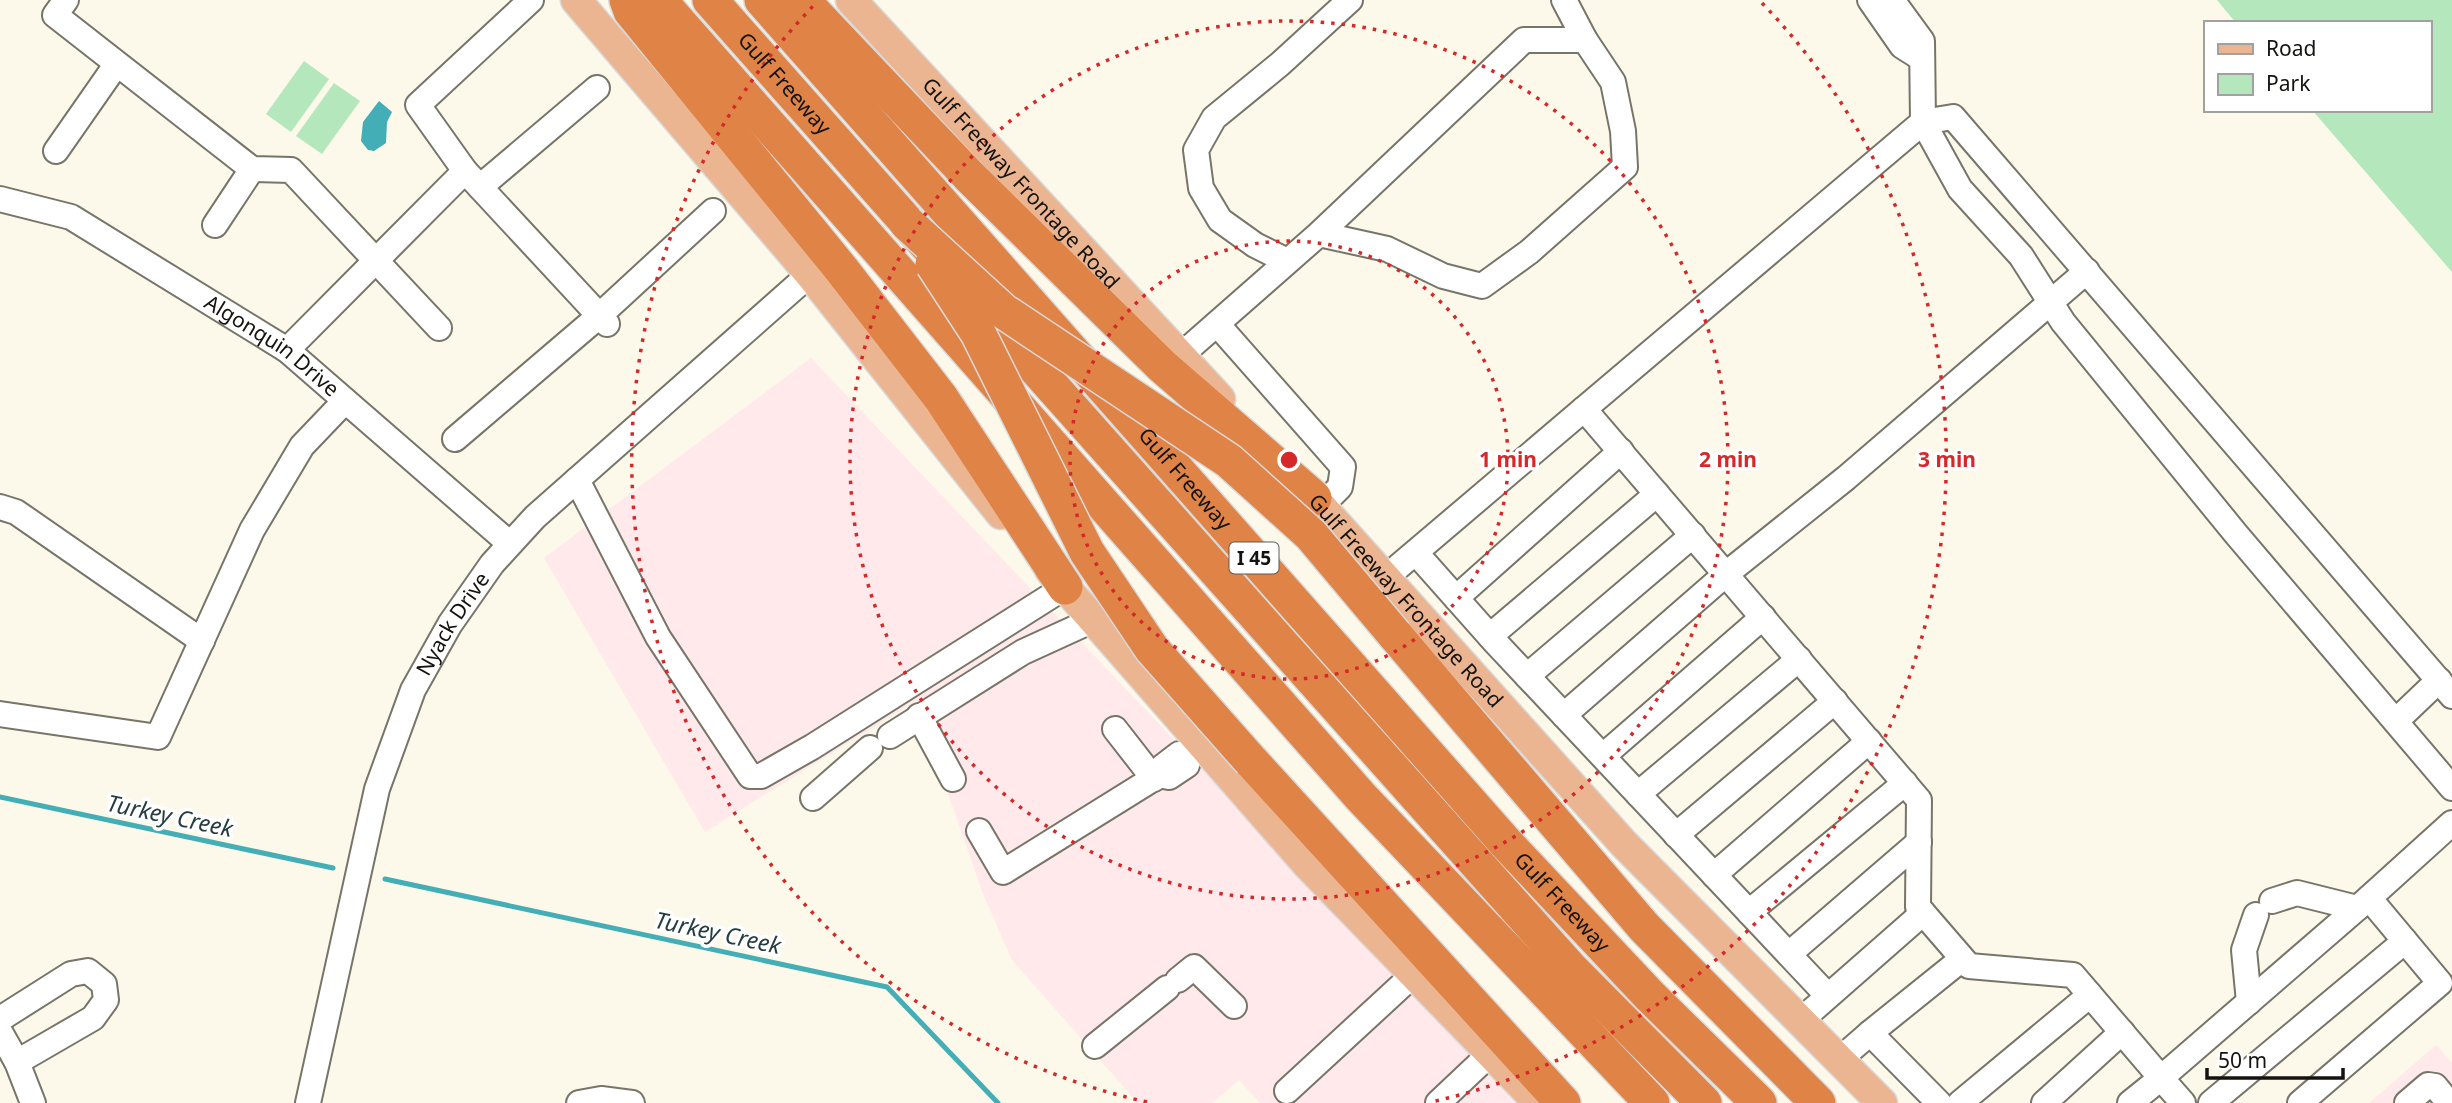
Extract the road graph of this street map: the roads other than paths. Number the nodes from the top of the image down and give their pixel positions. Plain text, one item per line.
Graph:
1 (66, 0) edge
2 (531, 0) edge
3 (576, 0) edge
4 (627, 0) edge
5 (659, 0) edge
6 (710, 0) edge
7 (762, 0) edge
8 (802, 0) edge
9 (851, 0) edge
10 (1350, 0) edge
11 (1564, 0) edge
12 (1870, 0) edge
13 (1892, 0) edge
14 (1585, 40) junction
15 (1921, 58) junction
16 (116, 65) junction
17 (597, 88) dead end
18 (1923, 122) junction
19 (56, 152) dead end
20 (251, 169) junction
21 (473, 179) junction
22 (0, 199) edge
23 (713, 211) dead end
24 (907, 223) junction
25 (215, 225) dead end
26 (1319, 234) junction
27 (375, 259) junction
28 (1287, 261) junction
29 (2087, 271) junction
30 (810, 274) junction
31 (2051, 300) junction
32 (603, 320) junction
33 (1217, 324) junction
34 (439, 328) dead end
35 (287, 350) junction
36 (1180, 356) junction
37 (345, 401) junction
38 (1584, 409) junction
39 (455, 439) dead end
40 (1621, 451) junction
41 (577, 480) junction
42 (1657, 494) junction
43 (1317, 502) junction
44 (0, 507) edge
45 (1693, 535) junction
46 (509, 544) junction
47 (1416, 553) junction
48 (1726, 574) junction
49 (1385, 578) junction
50 (1065, 587) junction
51 (1456, 598) junction
52 (1763, 617) junction
53 (1093, 620) junction
54 (1490, 636) junction
55 (202, 641) junction
56 (1799, 659) junction
57 (1527, 676) junction
58 (2445, 688) edge
59 (1835, 701) junction
60 (0, 714) edge
61 (1564, 715) junction
62 (919, 716) junction
63 (2396, 721) junction
64 (1115, 729) dead end
65 (1869, 741) junction
66 (1196, 750) junction
67 (1602, 756) junction
68 (1156, 777) junction
69 (953, 779) dead end
70 (1906, 783) junction
71 (2452, 788) edge
72 (1638, 794) junction
73 (813, 798) dead end
74 (2452, 823) edge
75 (979, 831) dead end
76 (1676, 835) junction
77 (1919, 842) junction
78 (1714, 875) junction
79 (2363, 903) junction
80 (1749, 912) junction
81 (1923, 913) junction
82 (2405, 941) junction
83 (1788, 954) junction
84 (1962, 959) junction
85 (1414, 974) junction
86 (2446, 978) edge
87 (1827, 995) junction
88 (2090, 995) junction
89 (2249, 1002) junction
90 (1234, 1006) dead end
91 (0, 1019) edge
92 (1800, 1021) junction
93 (0, 1032) edge
94 (2122, 1032) junction
95 (1870, 1033) junction
96 (1095, 1046) dead end
97 (1491, 1054) junction
98 (1839, 1060) junction
99 (17, 1062) junction
100 (2161, 1078) junction
101 (1287, 1091) dead end
102 (1540, 1101) edge
103 (33, 1103) edge
104 (308, 1103) edge
105 (579, 1103) edge
106 (632, 1103) edge
107 (1438, 1103) edge
108 (1652, 1103) edge
109 (1704, 1103) edge
110 (1759, 1103) edge
111 (1818, 1103) edge
112 (1882, 1103) edge
113 (1939, 1103) edge
114 (1960, 1103) edge
115 (2044, 1103) edge
116 (2130, 1103) edge
117 (2183, 1103) edge
118 (2211, 1103) edge
119 (2300, 1103) edge
120 (2407, 1103) edge
121 (2449, 1103) edge

1 - 16 street
2 - 21 street
3 - 30 main road
4 - 50 highway
5 - 108 highway, Gulf Freeway
6 - 24 highway, Gulf Freeway
7 - 110 highway, Gulf Freeway / I 45
8 - 43 highway
9 - 36 main road, Gulf Freeway Frontage Road
10 - 28 street
11 - 14 street
12 - 15 street
13 - 15 street
14 - 26 street
14 - 26 street
15 - 18 street
16 - 19 street
16 - 20 street
17 - 21 street
18 - 29 street
18 - 31 street
18 - 38 street
20 - 25 street
20 - 27 street
21 - 27 street
21 - 32 street
22 - 35 street, Algonquin Drive
23 - 32 street
24 - 102 highway, bridge
24 - 109 highway, Gulf Freeway, bridge
24 - 111 highway, bridge
26 - 28 street
27 - 34 street
27 - 35 street
28 - 33 street
29 - 31 street
29 - 58 street
30 - 41 street, Nyack Drive
30 - 50 main road
31 - 48 street
31 - 63 street
32 - 39 street
33 - 36 street
33 - 43 street
35 - 37 street, Algonquin Drive
36 - 43 main road, Gulf Freeway Frontage Road
37 - 46 street, Algonquin Drive
37 - 55 street
38 - 40 street
38 - 47 street
40 - 42 street
40 - 51 street
41 - 46 street, Nyack Drive
41 - 50 street
42 - 45 street
42 - 54 street
43 - 49 main road, Gulf Freeway Frontage Road
44 - 55 street
45 - 48 street
45 - 57 street
46 - 104 street, Nyack Drive
47 - 49 street
47 - 51 street
48 - 52 street
48 - 61 street
49 - 92 main road, Gulf Freeway Frontage Road
50 - 53 main road
51 - 54 street
52 - 56 street
52 - 67 street
53 - 62 street
53 - 66 main road
54 - 57 street
55 - 60 street
56 - 59 street
56 - 72 street
57 - 61 street
58 - 63 street
59 - 65 street
59 - 76 street
61 - 67 street
62 - 69 street
62 - 73 street
63 - 71 street
64 - 68 street
65 - 70 street
65 - 78 street
66 - 68 street
66 - 85 main road
67 - 72 street
68 - 75 street
70 - 77 street
70 - 80 street
72 - 76 street
74 - 79 street
76 - 78 street
77 - 81 street
77 - 83 street
78 - 80 street
79 - 82 street
79 - 89 street
79 - 89 street
80 - 83 street
81 - 84 street
81 - 87 street
82 - 86 street
82 - 118 street
83 - 87 street
84 - 88 street
84 - 95 street
85 - 97 main road
85 - 101 street
86 - 119 street
87 - 92 street
88 - 94 street
88 - 114 street
89 - 100 street
90 - 96 street
91 - 99 street
92 - 98 main road, Gulf Freeway Frontage Road
93 - 99 street
94 - 100 street
94 - 115 street
95 - 98 street
95 - 113 street
97 - 102 main road
97 - 107 street
98 - 112 main road, Gulf Freeway Frontage Road
99 - 103 street
100 - 116 street
100 - 117 street
105 - 106 street
120 - 121 street

